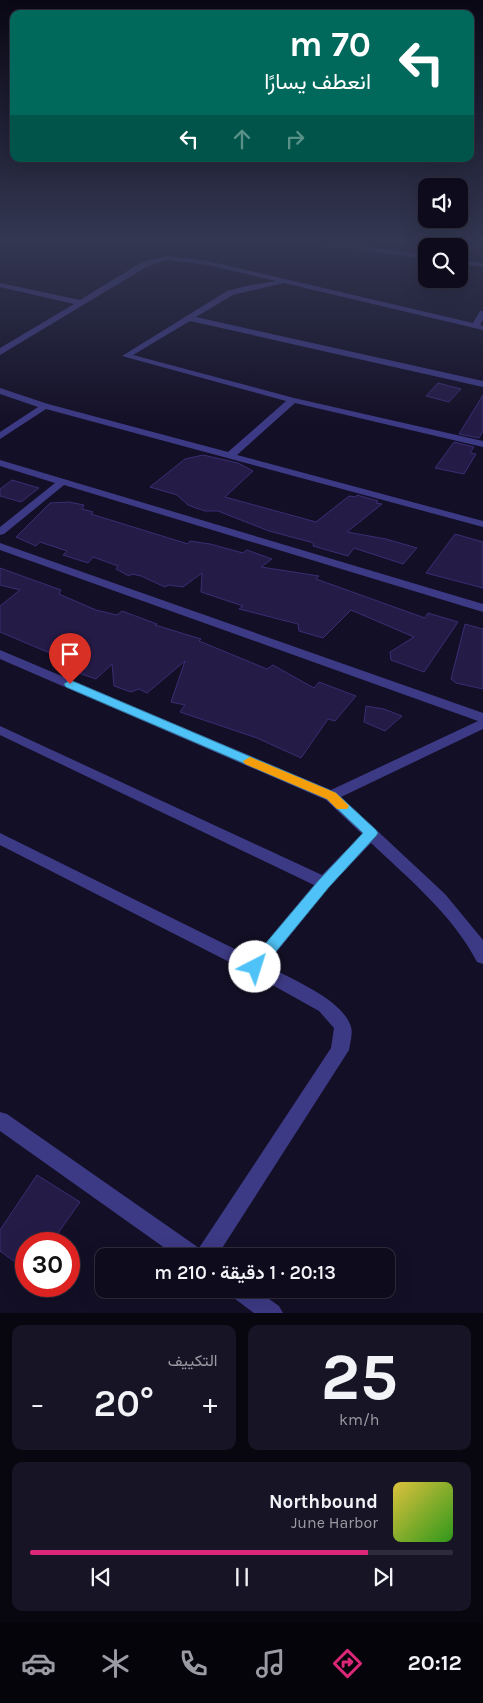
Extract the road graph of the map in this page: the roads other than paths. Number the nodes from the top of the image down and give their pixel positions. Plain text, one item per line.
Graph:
1 (81, 303) edge
2 (208, 303) edge
3 (377, 303) edge
4 (483, 313) edge
5 (190, 318) junction
6 (479, 327) edge
7 (0, 352) edge
8 (483, 384) edge
9 (0, 392) edge
10 (293, 400) junction
11 (44, 406) junction
12 (0, 436) edge
13 (483, 444) edge
14 (232, 454) junction
15 (0, 464) edge
16 (63, 482) junction
17 (483, 524) edge
18 (0, 532) edge
19 (0, 546) edge
20 (483, 608) edge
21 (0, 654) edge
22 (483, 718) edge
23 (483, 724) edge
24 (0, 730) edge
25 (331, 796) junction
26 (372, 833) junction
27 (0, 838) edge
28 (324, 883) junction
29 (483, 957) edge
30 (255, 967) junction
31 (0, 1120) edge
32 (183, 1248) edge
33 (209, 1248) edge
34 (251, 1298) edge
35 (272, 1313) edge

1 - 7 street
2 - 5 street
3 - 6 street
4 - 6 street
5 - 8 street
5 - 10 street
9 - 11 street
10 - 13 street
10 - 14 street
11 - 12 street
11 - 14 street
14 - 17 street
15 - 16 street
16 - 18 street
16 - 20 street
19 - 22 street
21 - 25 street
23 - 25 street
24 - 28 street
25 - 26 street
26 - 28 street
26 - 29 street
27 - 30 street
28 - 30 street
30 - 33 street
31 - 32 street
34 - 35 street

